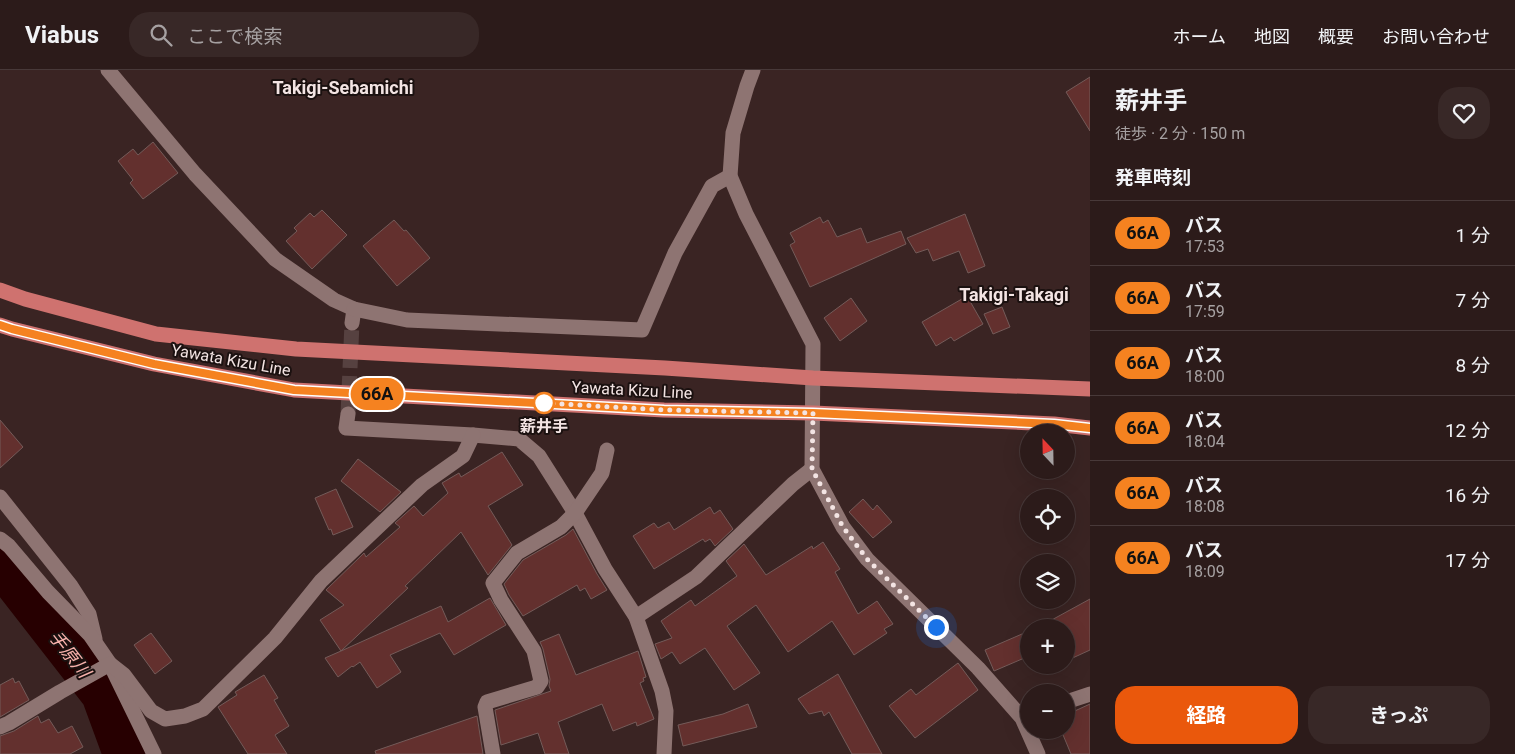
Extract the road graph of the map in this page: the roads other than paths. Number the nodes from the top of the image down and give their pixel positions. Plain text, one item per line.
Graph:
1 (108, 70) edge
2 (753, 70) edge
3 (730, 176) junction
4 (0, 290) edge
5 (0, 325) edge
6 (813, 378) junction
7 (1090, 389) edge
8 (813, 413) junction
9 (348, 414) tunnel mouth
10 (1090, 428) edge
11 (473, 434) junction
12 (607, 450) dead end
13 (812, 469) junction
14 (0, 497) edge
15 (575, 513) junction
16 (0, 538) edge
17 (636, 617) junction
18 (97, 645) junction
19 (105, 668) junction
20 (1090, 694) edge
21 (1075, 699) edge
22 (1020, 712) edge
23 (0, 727) edge
24 (1033, 739) edge
25 (154, 754) edge
26 (492, 754) edge
27 (664, 754) edge
28 (1038, 754) edge

1 - 3 street
2 - 3 street
3 - 6 street
4 - 6 main road, Yawata Kizu Line
5 - 8 main road, Yawata Kizu Line
6 - 7 main road, Yawata Kizu Line
6 - 8 street
8 - 10 main road, Yawata Kizu Line
8 - 13 street
9 - 11 street
11 - 15 street
11 - 19 street
12 - 15 street
13 - 17 street
13 - 22 street
14 - 18 street
15 - 17 street
15 - 26 street
16 - 18 street
17 - 27 street
18 - 19 street
19 - 23 street
19 - 25 street
20 - 21 street
24 - 28 street

